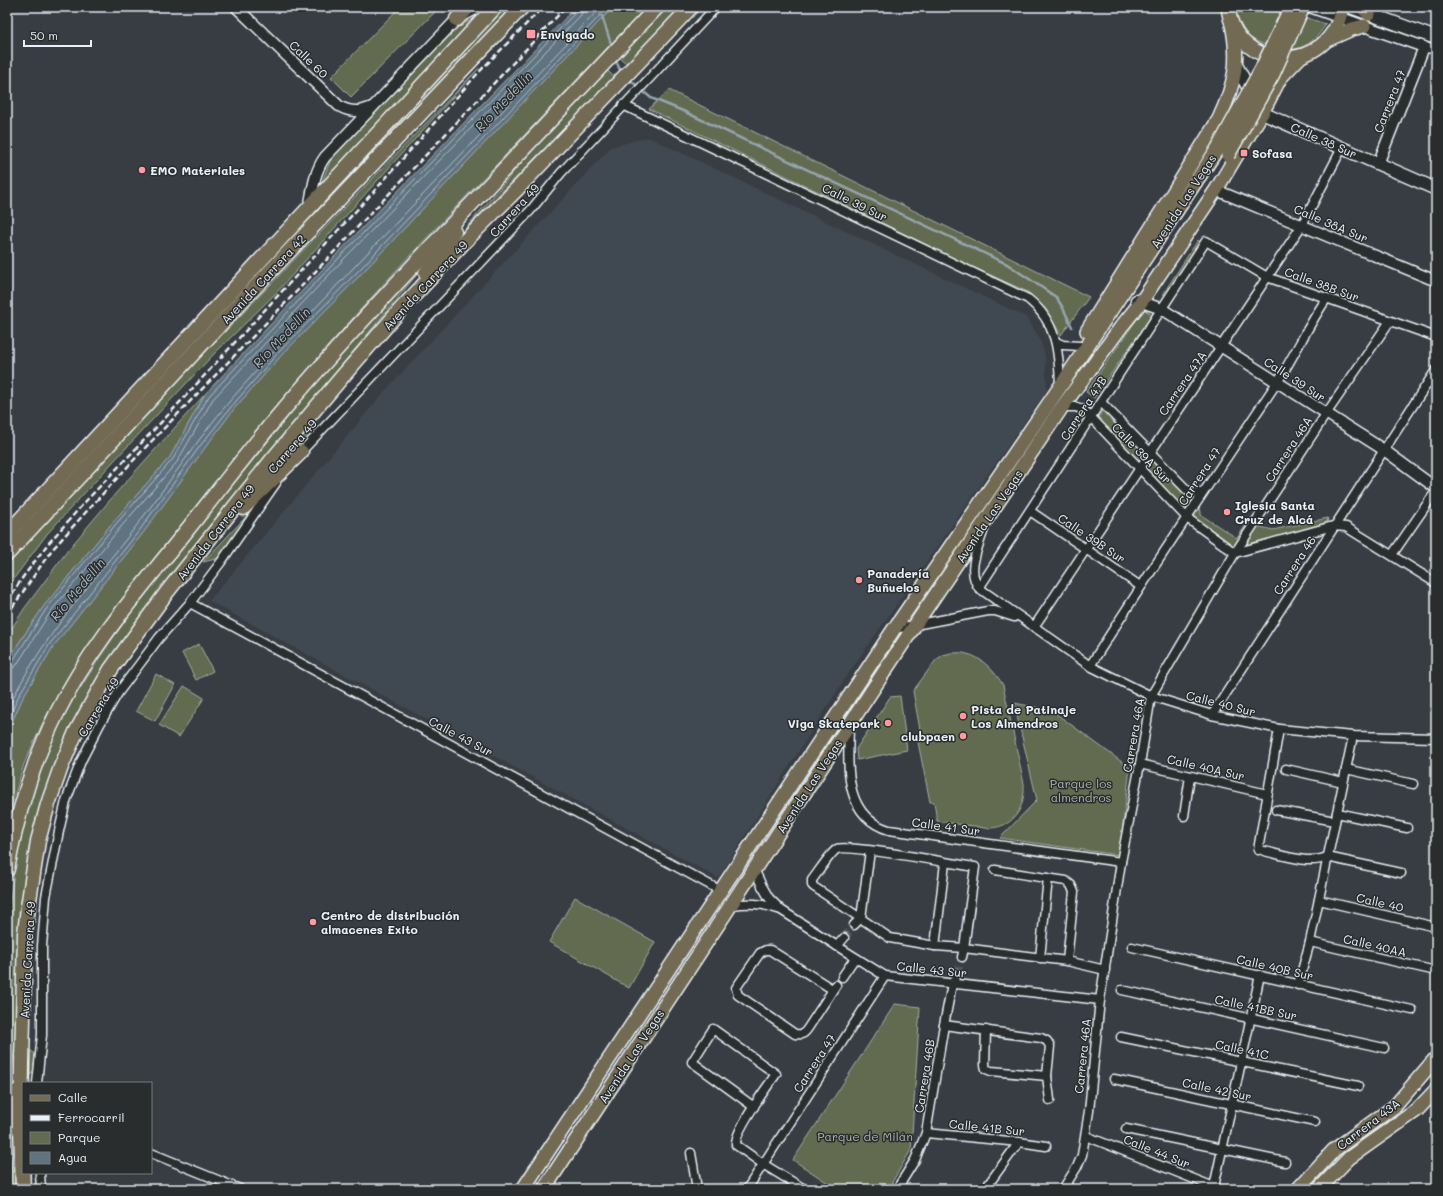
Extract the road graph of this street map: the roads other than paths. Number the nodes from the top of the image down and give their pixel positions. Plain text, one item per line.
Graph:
1 (236, 7) edge
2 (468, 7) edge
3 (479, 7) edge
4 (495, 7) edge
5 (522, 7) edge
6 (657, 7) edge
7 (691, 7) edge
8 (716, 7) edge
9 (1291, 7) edge
10 (1303, 7) edge
11 (1310, 7) edge
12 (1350, 7) edge
13 (1341, 12) edge
14 (1229, 13) edge
15 (1365, 16) edge
16 (457, 19) junction
17 (1436, 38) edge
18 (1327, 40) junction
19 (1424, 46) junction
20 (1436, 50) edge
21 (1301, 56) junction
22 (1236, 65) junction
23 (623, 105) junction
24 (372, 107) junction
25 (1262, 112) junction
26 (1219, 119) junction
27 (1252, 130) junction
28 (1342, 148) junction
29 (1223, 151) junction
30 (1378, 164) junction
31 (1436, 189) edge
32 (1216, 190) junction
33 (476, 199) junction
34 (309, 208) junction
35 (1302, 225) junction
36 (1206, 242) joint
37 (1267, 277) junction
38 (1436, 281) edge
39 (1327, 298) junction
40 (1139, 301) junction
41 (401, 309) junction
42 (1162, 309) junction
43 (1390, 321) junction
44 (1436, 337) edge
45 (1056, 342) junction
46 (1221, 346) junction
47 (1081, 350) junction
48 (1436, 370) edge
49 (1088, 371) junction
50 (1277, 382) junction
51 (1060, 387) junction
52 (150, 400) junction
53 (1101, 402) junction
54 (1062, 407) junction
55 (1326, 414) junction
56 (1091, 417) junction
57 (110, 422) junction
58 (1384, 450) junction
59 (301, 452) junction
60 (1150, 453) junction
61 (1139, 468) junction
62 (1436, 488) edge
63 (1436, 491) edge
64 (1203, 492) junction
65 (1030, 511) junction
66 (987, 518) junction
67 (1187, 518) junction
68 (1333, 526) junction
69 (7, 534) edge
70 (203, 547) junction
71 (1086, 548) junction
72 (1234, 552) junction
73 (7, 554) edge
74 (1392, 555) junction
75 (941, 561) junction
76 (1436, 583) edge
77 (1140, 586) junction
78 (979, 588) junction
79 (190, 602) junction
80 (931, 602) junction
81 (1022, 619) junction
82 (915, 625) junction
83 (1034, 627) junction
84 (894, 629) junction
85 (1090, 666) junction
86 (1151, 696) junction
87 (1212, 714) junction
88 (849, 726) junction
89 (1279, 730) junction
90 (1353, 736) junction
91 (1436, 738) edge
92 (1140, 764) junction
93 (1286, 769) dead end
94 (1346, 769) junction
95 (1190, 776) junction
96 (1344, 782) junction
97 (1413, 784) dead end
98 (1267, 794) junction
99 (1276, 810) dead end
100 (1184, 816) dead end
101 (1336, 817) junction
102 (1407, 828) dead end
103 (870, 850) junction
104 (1326, 857) junction
105 (1121, 862) junction
106 (945, 863) junction
107 (7, 869) edge
108 (754, 869) junction
109 (995, 870) dead end
110 (1401, 873) dead end
111 (1048, 878) junction
112 (721, 890) junction
113 (1319, 900) junction
114 (731, 905) junction
115 (781, 910) junction
116 (861, 918) junction
117 (854, 925) tunnel mouth
118 (1436, 927) edge
119 (844, 938) tunnel mouth
120 (1310, 942) junction
121 (837, 946) junction
122 (935, 946) junction
123 (1132, 947) dead end
124 (964, 948) junction
125 (962, 957) tunnel mouth
126 (855, 958) junction
127 (1040, 958) junction
128 (1067, 961) junction
129 (1105, 970) junction
130 (1436, 971) edge
131 (957, 974) tunnel mouth
132 (1260, 975) junction
133 (885, 976) junction
134 (842, 977) dead end
135 (952, 984) junction
136 (1298, 984) junction
137 (834, 987) joint
138 (1122, 990) dead end
139 (1100, 1000) junction
140 (1412, 1010) dead end
141 (1250, 1018) junction
142 (944, 1025) junction
143 (986, 1030) junction
144 (1120, 1037) dead end
145 (1384, 1048) dead end
146 (1436, 1058) edge
147 (1241, 1061) junction
148 (22, 1063) junction
149 (1047, 1076) junction
150 (1114, 1079) dead end
151 (37, 1082) edge
152 (1358, 1086) dead end
153 (1436, 1090) edge
154 (1050, 1100) dead end
155 (1231, 1105) junction
156 (754, 1106) junction
157 (1315, 1122) dead end
158 (1126, 1129) dead end
159 (7, 1130) edge
160 (926, 1133) junction
161 (1086, 1136) junction
162 (1019, 1142) junction
163 (1046, 1146) dead end
164 (1222, 1148) junction
165 (152, 1153) edge
166 (691, 1153) dead end
167 (22, 1156) edge
168 (1285, 1162) dead end
169 (763, 1164) junction
170 (40, 1174) edge
171 (1216, 1188) edge
172 (41, 1189) edge
173 (240, 1189) edge
174 (523, 1189) edge
175 (544, 1189) edge
176 (697, 1189) edge
177 (747, 1189) edge
178 (804, 1189) edge
179 (897, 1189) edge
180 (985, 1189) edge
181 (1063, 1189) edge
182 (1298, 1189) edge
183 (1319, 1189) edge

1 - 24 street, Calle 60
2 - 16 highway
3 - 16 street
4 - 34 highway, Avenida Carrera 42
5 - 52 highway, Avenida Carrera 42
6 - 33 highway, Avenida Carrera 49
7 - 41 highway, Avenida Carrera 49
8 - 23 street, Carrera 49
9 - 29 main road, Avenida Las Vegas, bridge
10 - 29 main road, Avenida Las Vegas, bridge
11 - 13 street
12 - 15 main road
13 - 15 street
13 - 18 main road
14 - 21 main road
14 - 22 main road, Avenida Las Vegas
15 - 17 main road
15 - 18 main road
15 - 19 street
16 - 24 street
18 - 21 main road
19 - 20 street
19 - 30 street, Carrera 47
21 - 25 main road, Avenida Las Vegas
22 - 25 main road
22 - 26 main road, Avenida Las Vegas
23 - 45 street, Calle 39 Sur
23 - 59 street, Carrera 49
24 - 34 street
25 - 27 main road, Avenida Las Vegas
25 - 28 main road, Calle 38 Sur
26 - 27 main road
26 - 47 main road, Avenida Las Vegas
27 - 32 main road, Avenida Las Vegas
28 - 30 main road, Calle 38 Sur
28 - 35 street, Carrera 47A
29 - 40 main road, Avenida Las Vegas
29 - 47 main road, Avenida Las Vegas
30 - 31 main road, Calle 38 Sur
32 - 35 street, Calle 38A Sur
32 - 40 main road, Avenida Las Vegas
33 - 41 highway
33 - 107 highway, Avenida Carrera 49
34 - 57 highway, Avenida Carrera 42
35 - 37 street, Carrera 47A
35 - 38 street, Calle 38A Sur
36 - 37 street, Calle 38B Sur
36 - 42 street, Carrera 47B
37 - 39 street, Calle 38B Sur
37 - 46 street, Carrera 47A
39 - 43 street, Calle 38B Sur
39 - 50 street, Carrera 47
40 - 42 street, Calle 39 Sur
40 - 49 main road, Avenida Las Vegas
41 - 70 highway, Avenida Carrera 49
42 - 46 street, Calle 39 Sur
42 - 53 street, Carrera 47B
43 - 44 street, Calle 38B Sur
43 - 55 street, Carrera 46A
45 - 47 street
45 - 51 street, Calle 39 Sur
46 - 50 street, Calle 39 Sur
46 - 60 street, Carrera 47A
47 - 49 main road
47 - 51 main road, Avenida Las Vegas
48 - 58 street, Carrera 46
49 - 54 main road, Avenida Las Vegas
50 - 55 street, Calle 39 Sur
50 - 64 street, Carrera 47
51 - 75 main road, Avenida Las Vegas
52 - 57 highway
52 - 73 highway, Avenida Carrera 42
53 - 56 street, Carrera 47B
53 - 60 street, Calle 39A Sur
54 - 56 street, Calle 39A Sur
54 - 66 main road, Avenida Las Vegas
55 - 58 street, Calle 39 Sur
55 - 72 street, Carrera 46A
56 - 61 street, Calle 39A Sur
56 - 65 street, Carrera 47B
57 - 69 highway, Avenida Carrera 42
58 - 62 street, Calle 39 Sur
58 - 68 street, Carrera 46
59 - 70 highway
59 - 79 street, Carrera 49
60 - 61 street, Carrera 47A
60 - 64 street, Calle 39A Sur
61 - 67 street, Calle 39A Sur
61 - 71 street, Carrera 47A
63 - 74 street
64 - 67 street, Carrera 47
65 - 71 street, Calle 39B Sur
65 - 78 street, Carrera 47B
66 - 78 street
66 - 80 main road, Avenida Las Vegas
67 - 72 street, Calle 39A Sur
67 - 77 street, Carrera 47
68 - 72 street
68 - 74 street
68 - 87 street, Carrera 46
70 - 148 highway, Avenida Carrera 49
71 - 77 street, Calle 39B Sur
71 - 83 street, Carrera 47A
72 - 86 street, Carrera 46A
74 - 76 street
75 - 80 main road
75 - 84 main road, Avenida Las Vegas
77 - 85 street, Carrera 47
78 - 81 street, Calle 40 Sur
79 - 112 street, Calle 43 Sur
79 - 151 street, Carrera 49
80 - 82 main road, Avenida Las Vegas
81 - 82 street, Calle 40 Sur
81 - 83 street, Calle 40 Sur
82 - 84 street, Calle 40 Sur
82 - 88 main road, Avenida Las Vegas
83 - 85 street, Calle 40 Sur
84 - 112 main road, Avenida Las Vegas
85 - 86 street, Calle 40 Sur
86 - 87 street, Calle 40 Sur
86 - 92 street, Carrera 46A
87 - 89 street, Calle 40 Sur
88 - 105 street, Calle 41 Sur
88 - 108 main road, Avenida Las Vegas
89 - 90 street, Calle 40 Sur
89 - 98 street
90 - 91 street, Calle 40 Sur
90 - 94 street
92 - 95 street, Calle 40A Sur
92 - 105 street, Carrera 46A
93 - 96 street
94 - 96 street
94 - 97 street
95 - 98 street, Calle 40A Sur
95 - 100 street
96 - 101 street
98 - 104 street
99 - 101 street
101 - 102 street
101 - 104 street
103 - 106 street
103 - 116 street
103 - 116 street
104 - 110 street
104 - 113 street
105 - 129 street, Carrera 46A
106 - 122 street
106 - 124 street
108 - 114 main road, Avenida Las Vegas
108 - 115 street
109 - 111 street
111 - 127 street
111 - 128 street
112 - 174 main road, Avenida Las Vegas
113 - 118 street, Calle 40
113 - 120 street
114 - 115 street
114 - 175 main road, Avenida Las Vegas
115 - 121 street, Calle 43 Sur
116 - 117 street
116 - 122 street
119 - 121 street
120 - 130 street, Calle 40AA
120 - 136 street
121 - 126 street, Calle 43 Sur
122 - 124 street
123 - 132 street, Calle 40B Sur
124 - 125 street
124 - 127 street
126 - 133 street, Calle 43 Sur
126 - 134 street
127 - 128 street
128 - 129 street
129 - 139 street, Carrera 46A
131 - 135 street, Carrera 46B
132 - 136 street, Calle 40B Sur
132 - 141 street
133 - 135 street, Calle 43 Sur
133 - 169 street, Carrera 47
135 - 139 street, Calle 43 Sur
135 - 142 street, Carrera 46B
136 - 140 street, Calle 40B Sur
137 - 137 street
138 - 141 street, Calle 41BB Sur
139 - 161 street, Carrera 46A
141 - 145 street, Calle 41BB Sur
141 - 147 street
142 - 143 street
142 - 160 street, Carrera 46B
143 - 149 street
143 - 149 street
144 - 147 street, Calle 41C
146 - 182 main road, Carrera 43A
147 - 152 street, Calle 41C
147 - 155 street
148 - 159 highway
148 - 167 highway, Avenida Carrera 49
149 - 154 street
150 - 155 street, Calle 42 Sur
153 - 183 main road, Carrera 43A
155 - 157 street, Calle 42 Sur
155 - 164 street
156 - 156 street
156 - 169 street
158 - 164 street
160 - 162 street, Calle 41B Sur
160 - 179 street, Carrera 46B
161 - 171 street, Calle 44 Sur
161 - 181 street, Carrera 46A
162 - 163 street, Calle 41B Sur
162 - 180 street
164 - 168 street
164 - 171 street
165 - 173 street
166 - 176 street
169 - 177 street, Carrera 47
169 - 178 street
170 - 172 street

